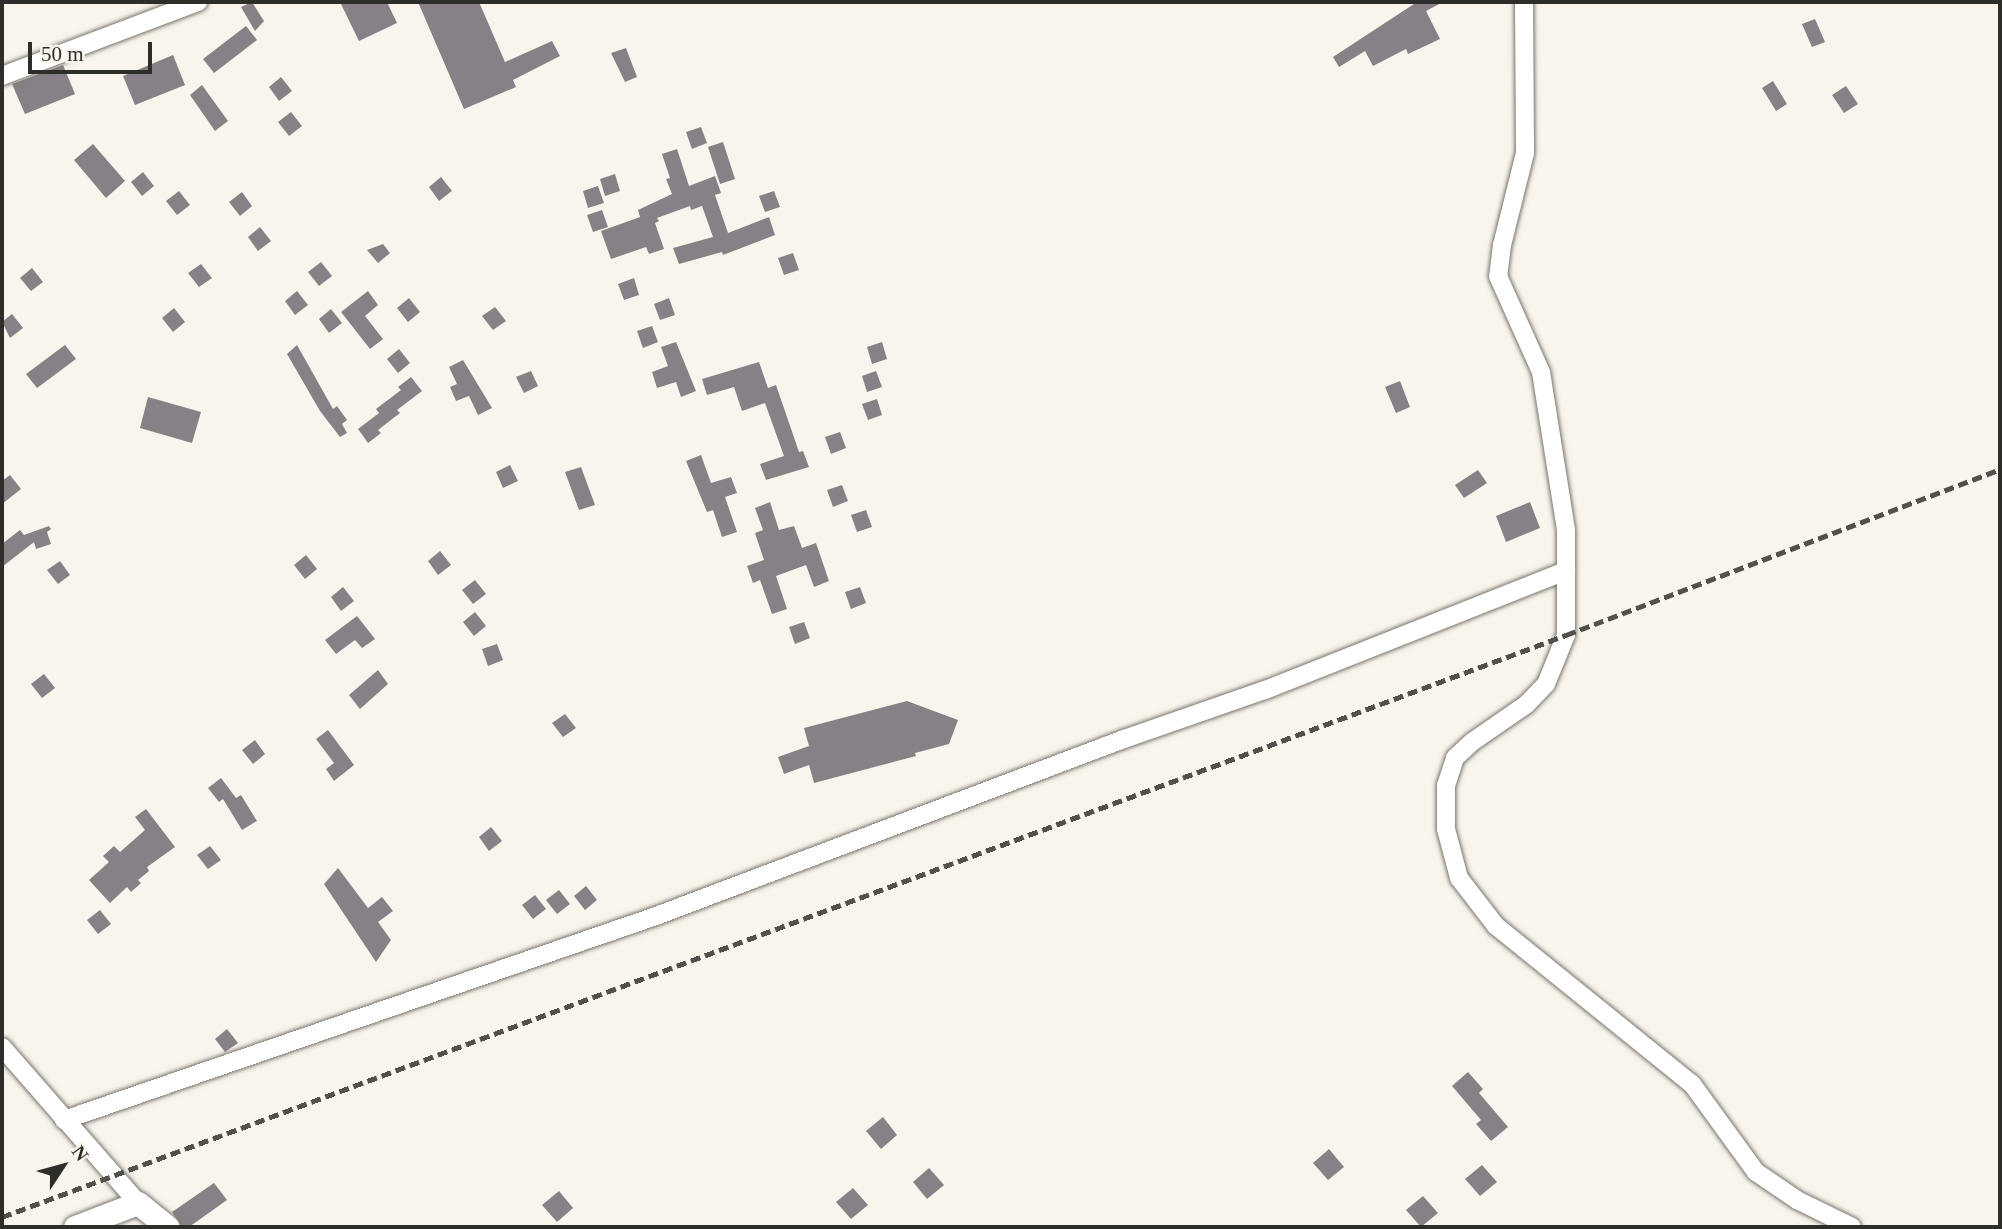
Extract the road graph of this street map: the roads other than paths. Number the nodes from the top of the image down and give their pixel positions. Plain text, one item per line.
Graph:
1 (198, 2) edge
2 (1524, 2) edge
3 (2, 76) edge
4 (1566, 571) junction
5 (2, 1047) edge
6 (64, 1120) junction
7 (138, 1203) junction
8 (75, 1227) edge
9 (168, 1227) edge
10 (1852, 1227) edge

1 - 3 street
2 - 4 street
4 - 6 street
4 - 10 street
5 - 6 street
6 - 7 street
7 - 8 street
7 - 9 street

